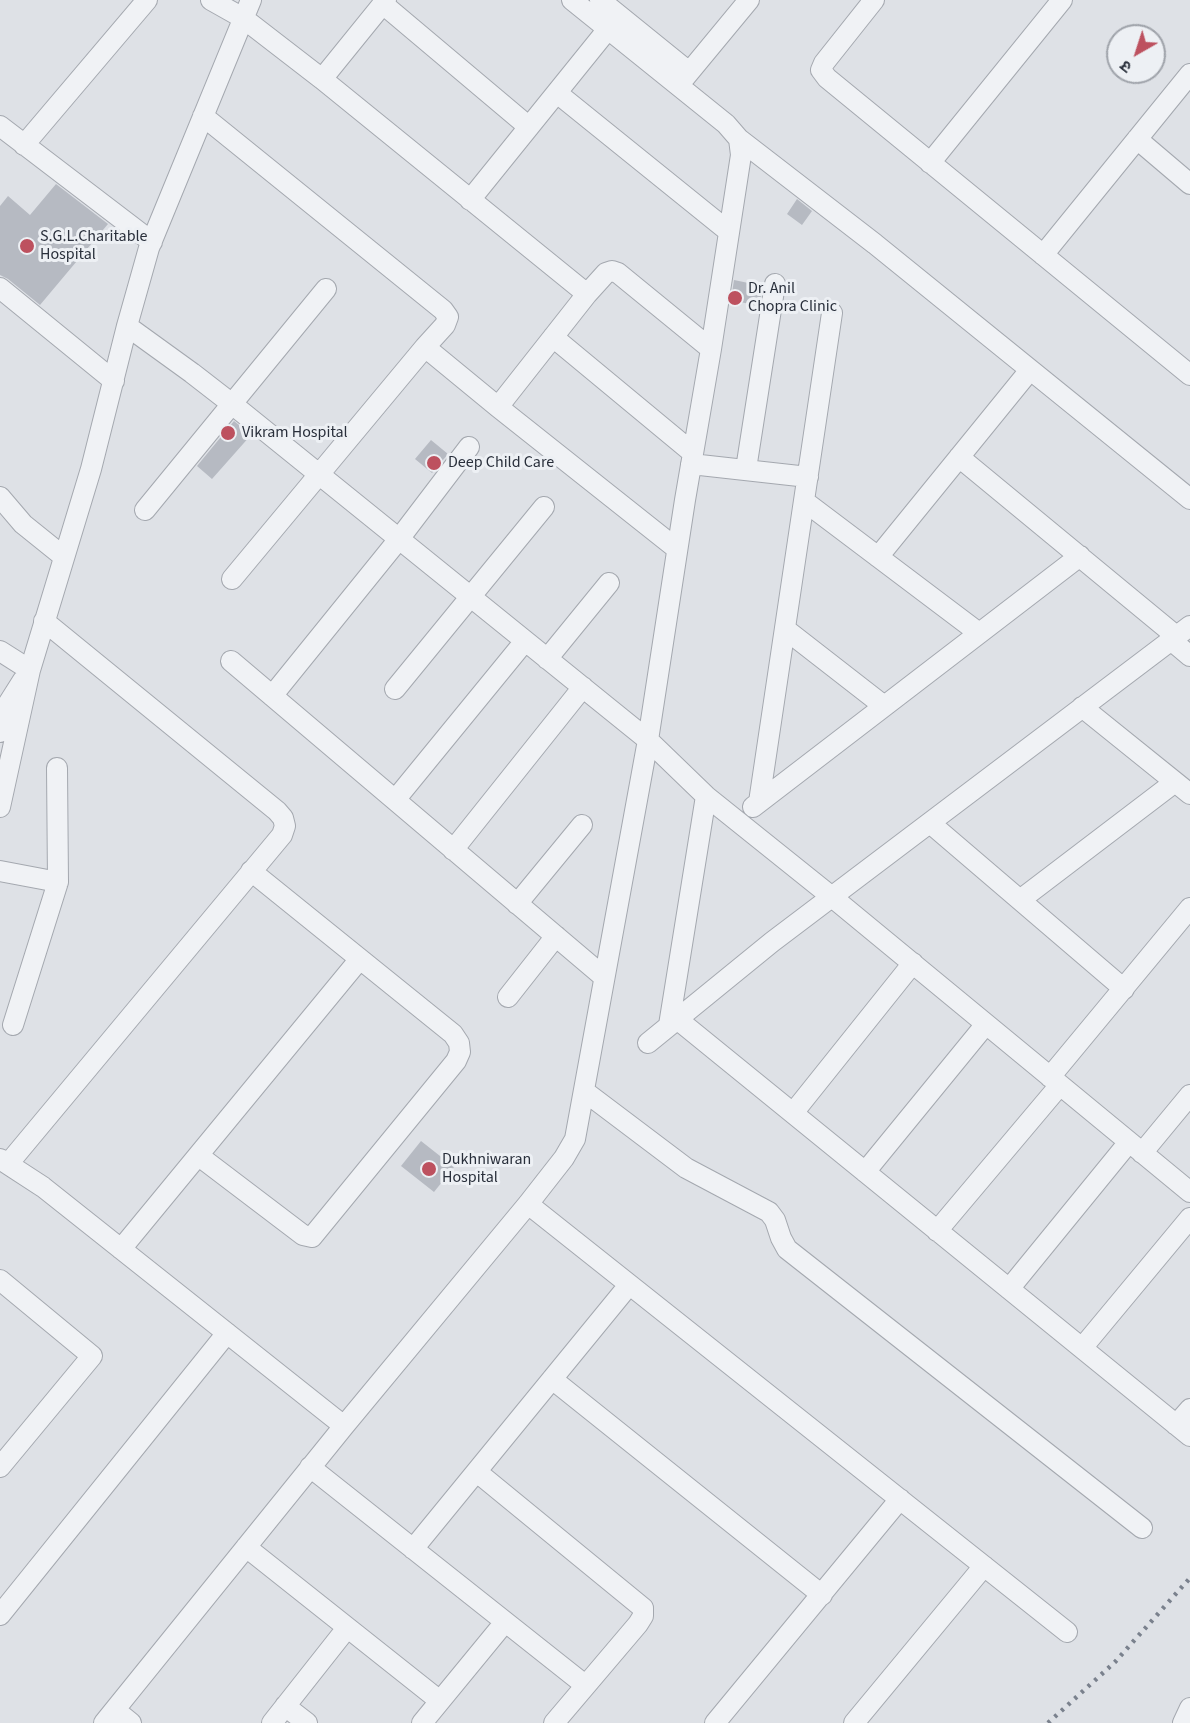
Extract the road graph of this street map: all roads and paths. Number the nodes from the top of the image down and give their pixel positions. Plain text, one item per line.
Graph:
1 (147, 0) edge
2 (211, 0) edge
3 (251, 0) edge
4 (600, 0) edge
5 (749, 0) edge
6 (874, 0) edge
7 (1062, 0) edge
8 (575, 1) edge
9 (384, 2) edge
10 (243, 18) junction
11 (608, 29) junction
12 (1190, 74) edge
13 (322, 79) junction
14 (684, 79) junction
15 (557, 93) junction
16 (203, 116) junction
17 (0, 126) edge
18 (529, 127) junction
19 (739, 139) junction
20 (1137, 139) junction
21 (24, 145) junction
22 (930, 163) junction
23 (1190, 184) edge
24 (470, 200) junction
25 (729, 231) junction
26 (152, 242) junction
27 (1043, 255) junction
28 (775, 284) dead end
29 (0, 288) edge
30 (326, 289) dead end
31 (586, 294) junction
32 (832, 313) dead end
33 (126, 326) junction
34 (553, 338) junction
35 (425, 347) junction
36 (711, 349) junction
37 (1030, 370) junction
38 (1190, 375) edge
39 (114, 381) junction
40 (232, 404) junction
41 (498, 407) junction
42 (469, 447) dead end
43 (959, 457) junction
44 (692, 458) junction
45 (746, 469) junction
46 (319, 474) junction
47 (808, 477) junction
48 (0, 497) edge
49 (1190, 500) edge
50 (804, 501) junction
51 (544, 507) dead end
52 (145, 510) dead end
53 (399, 539) junction
54 (677, 549) junction
55 (1080, 556) junction
56 (64, 557) junction
57 (878, 557) junction
58 (232, 579) dead end
59 (609, 583) dead end
60 (471, 597) junction
61 (44, 621) junction
62 (785, 629) junction
63 (980, 633) junction
64 (1179, 634) edge
65 (525, 641) junction
66 (0, 651) edge
67 (1190, 656) edge
68 (547, 659) junction
69 (231, 661) dead end
70 (30, 670) junction
71 (583, 687) junction
72 (395, 689) dead end
73 (272, 696) junction
74 (884, 706) junction
75 (1082, 707) junction
76 (3, 712) edge
77 (0, 732) edge
78 (648, 740) junction
79 (57, 768) dead end
80 (1183, 788) edge
81 (706, 796) junction
82 (395, 800) junction
83 (759, 802) junction
84 (0, 807) edge
85 (736, 820) junction
86 (930, 823) junction
87 (582, 825) dead end
88 (453, 850) junction
89 (0, 871) edge
90 (251, 871) junction
91 (58, 882) junction
92 (832, 897) junction
93 (1020, 900) junction
94 (518, 904) junction
95 (1190, 908) edge
96 (556, 936) junction
97 (359, 960) junction
98 (913, 963) junction
99 (604, 977) junction
100 (1124, 989) junction
101 (508, 997) dead end
102 (673, 1022) junction
103 (986, 1024) junction
104 (14, 1025) dead end
105 (648, 1043) dead end
106 (1055, 1081) junction
107 (584, 1091) junction
108 (1190, 1095) edge
109 (793, 1113) junction
110 (1136, 1147) junction
111 (199, 1156) junction
112 (4, 1162) edge
113 (865, 1172) junction
114 (1190, 1192) edge
115 (528, 1204) junction
116 (1190, 1218) edge
117 (937, 1231) junction
118 (121, 1249) junction
119 (0, 1280) edge
120 (629, 1285) junction
121 (1009, 1289) junction
122 (227, 1333) junction
123 (1082, 1348) junction
124 (552, 1380) junction
125 (1190, 1409) edge
126 (344, 1426) junction
127 (1183, 1430) edge
128 (0, 1467) edge
129 (310, 1467) junction
130 (477, 1472) junction
131 (900, 1499) junction
132 (1142, 1528) dead end
133 (246, 1547) junction
134 (413, 1549) junction
135 (984, 1566) junction
136 (822, 1595) junction
137 (0, 1615) edge
138 (505, 1622) junction
139 (347, 1628) junction
140 (1067, 1632) dead end
141 (585, 1685) junction
142 (440, 1701) junction
143 (285, 1706) junction
144 (1190, 1708) edge
145 (110, 1717) edge
146 (131, 1723) edge
147 (272, 1723) edge
148 (307, 1723) edge
149 (422, 1723) edge
150 (554, 1723) edge
151 (715, 1723) edge
152 (854, 1723) edge
153 (1183, 1723) edge

1 - 21 street
2 - 10 street
3 - 10 street
4 - 14 street
5 - 14 street
6 - 22 street
7 - 22 street
8 - 11 street
9 - 13 street
9 - 18 street
10 - 13 street
10 - 16 street
11 - 14 street
11 - 15 street
12 - 20 street
13 - 24 street
14 - 19 street
15 - 18 street
15 - 25 street
16 - 26 street
16 - 35 street
17 - 21 street
18 - 24 street
19 - 25 street
19 - 37 street
20 - 23 street
20 - 27 street
21 - 26 street
22 - 27 street
24 - 31 street
25 - 36 street
26 - 33 street
27 - 38 street
28 - 45 street
29 - 39 street
30 - 40 street
31 - 34 street
31 - 36 street
32 - 47 street
33 - 39 street
33 - 40 street
34 - 41 street
34 - 44 street
35 - 41 street
35 - 46 street
36 - 44 street
37 - 43 street
37 - 49 street
39 - 56 street
40 - 46 street
40 - 52 street
41 - 54 street
42 - 53 street
43 - 55 street
43 - 57 street
44 - 45 street
44 - 54 street
45 - 47 street
46 - 53 street
46 - 58 street
47 - 50 street
48 - 56 street
50 - 57 street
50 - 62 street
51 - 60 street
53 - 60 street
53 - 73 street
54 - 78 street
55 - 63 street
55 - 64 street
56 - 61 street
57 - 63 street
59 - 68 street
60 - 65 street
60 - 72 street
61 - 70 street
61 - 90 street
62 - 74 street
62 - 83 street
63 - 74 street
64 - 67 street
64 - 75 street
65 - 68 street
65 - 82 street
66 - 70 street
68 - 71 street
69 - 73 street
70 - 76 street
70 - 84 street
71 - 78 street
71 - 88 street
73 - 82 street
74 - 83 street
75 - 80 street
75 - 86 street
76 - 77 street
78 - 81 street
78 - 99 street
79 - 91 street
80 - 93 street
81 - 85 street
81 - 102 street
82 - 88 street
83 - 85 street
85 - 92 street
86 - 92 street
86 - 93 street
87 - 94 street
88 - 94 street
89 - 91 street
90 - 97 street
90 - 112 street
91 - 104 street
92 - 98 street
92 - 102 street
93 - 100 street
94 - 96 street
95 - 100 street
96 - 99 street
96 - 101 street
97 - 111 street
97 - 111 street
98 - 103 street
98 - 109 street
99 - 107 street
100 - 106 street
102 - 105 street
102 - 109 street
103 - 106 street
103 - 113 street
106 - 110 street
106 - 117 street
107 - 115 street
107 - 132 street
108 - 110 street
109 - 113 street
110 - 114 street
110 - 121 street
111 - 118 street
112 - 118 street
113 - 117 street
115 - 120 street
115 - 126 street
116 - 123 street
117 - 121 street
118 - 122 street
119 - 128 street
120 - 124 street
120 - 131 street
121 - 123 street
122 - 126 street
122 - 137 street
123 - 127 street
124 - 130 street
124 - 136 street
125 - 127 street
126 - 129 street
129 - 133 street
129 - 134 street
130 - 134 street
130 - 141 street
131 - 135 street
131 - 136 street
133 - 139 street
133 - 145 street
134 - 138 street
135 - 140 street
135 - 152 street
136 - 151 street
138 - 141 street
138 - 142 street
139 - 142 street
139 - 143 street
141 - 150 street
142 - 149 street
143 - 147 street
143 - 148 street
144 - 153 street
145 - 146 street

